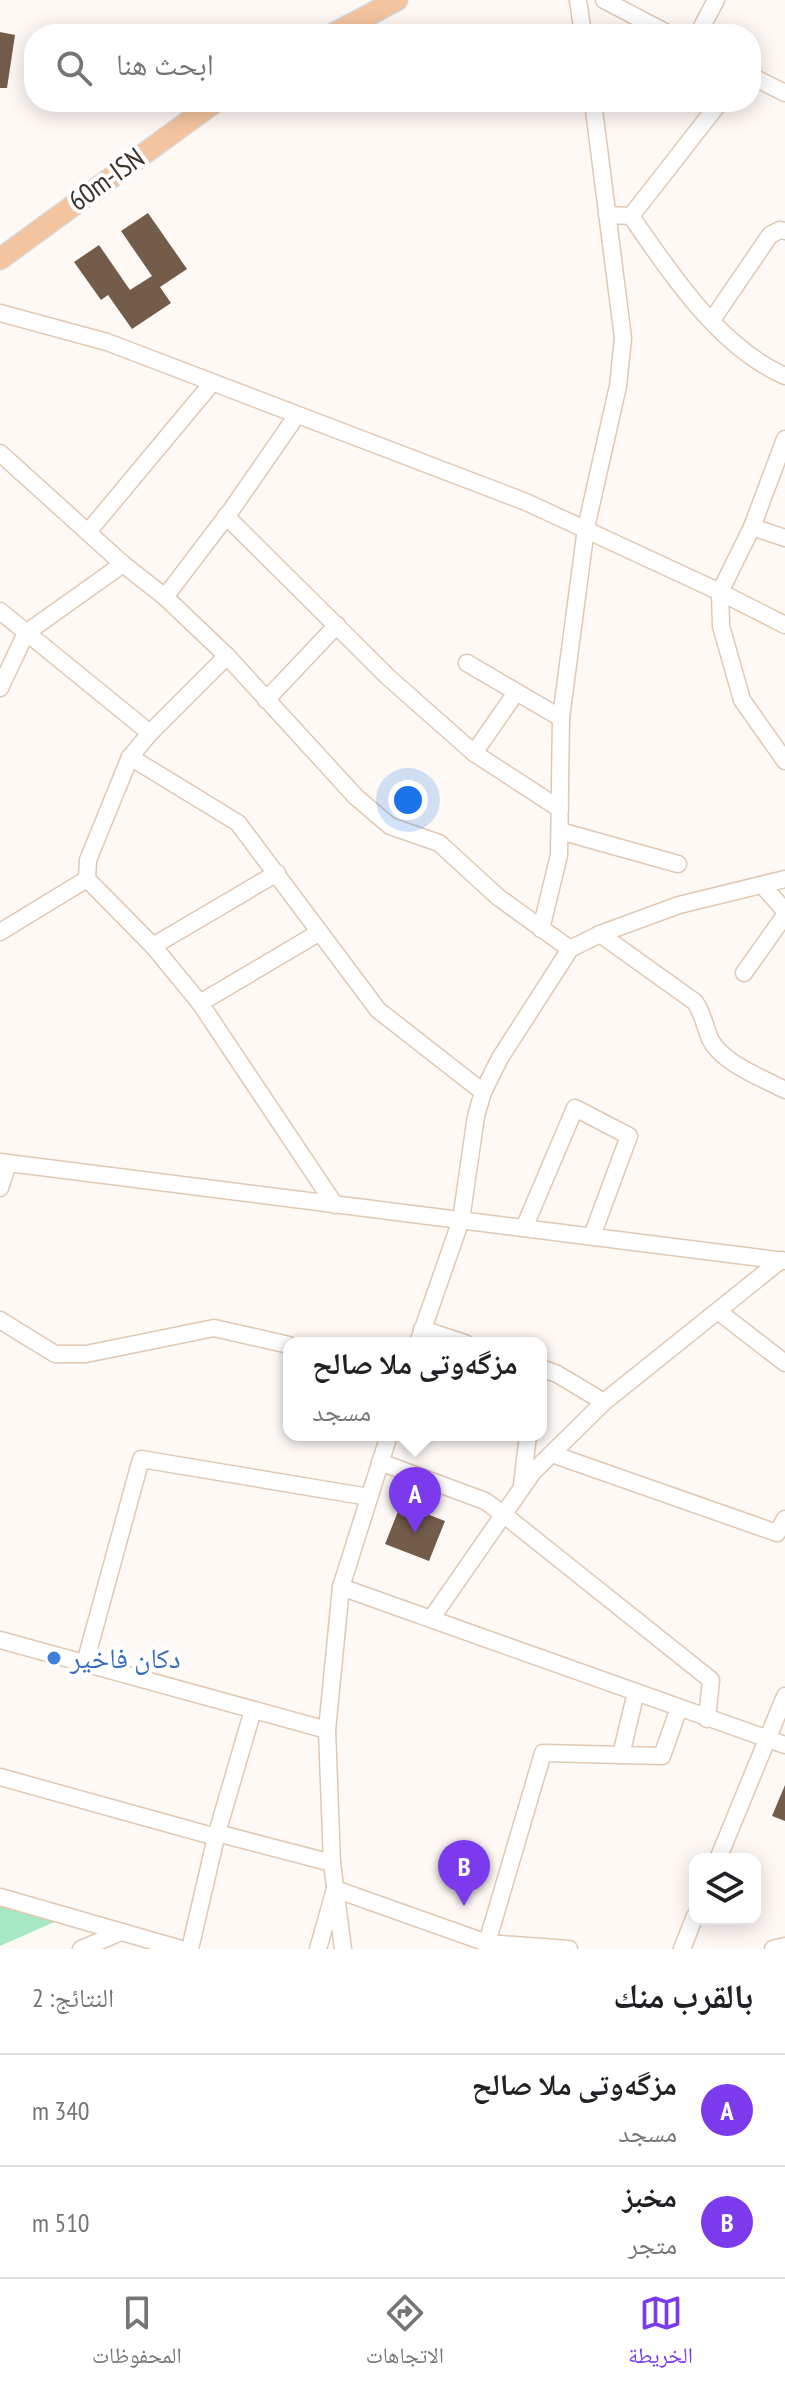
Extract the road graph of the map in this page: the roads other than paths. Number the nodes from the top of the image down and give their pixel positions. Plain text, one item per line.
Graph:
1 (397, 0) edge
2 (578, 0) edge
3 (604, 0) edge
4 (716, 0) edge
5 (352, 24) edge
6 (582, 24) edge
7 (650, 24) edge
8 (703, 24) edge
9 (761, 81) edge
10 (785, 93) edge
11 (201, 112) edge
12 (594, 112) edge
13 (712, 112) edge
14 (607, 215) junction
15 (631, 216) junction
16 (785, 231) edge
17 (0, 259) edge
18 (0, 313) edge
19 (712, 320) junction
20 (785, 376) edge
21 (212, 383) junction
22 (297, 415) junction
23 (785, 439) edge
24 (0, 453) edge
25 (226, 516) junction
26 (752, 527) junction
27 (586, 528) junction
28 (88, 532) junction
29 (785, 538) edge
30 (123, 564) junction
31 (720, 592) junction
32 (165, 597) junction
33 (0, 611) edge
34 (337, 625) junction
35 (785, 625) edge
36 (26, 633) junction
37 (227, 656) junction
38 (467, 663) dead end
39 (0, 688) edge
40 (515, 694) junction
41 (266, 700) junction
42 (561, 718) junction
43 (150, 733) junction
44 (474, 753) junction
45 (130, 757) junction
46 (785, 761) edge
47 (560, 809) junction
48 (560, 831) junction
49 (678, 864) dead end
50 (277, 873) junction
51 (87, 879) junction
52 (785, 879) edge
53 (762, 885) junction
54 (785, 913) edge
55 (541, 929) junction
56 (0, 932) edge
57 (320, 932) junction
58 (600, 934) junction
59 (153, 946) junction
60 (570, 949) junction
61 (744, 973) dead end
62 (200, 1003) junction
63 (785, 1090) edge
64 (483, 1092) junction
65 (4, 1162) edge
66 (0, 1188) edge
67 (335, 1205) junction
68 (461, 1220) junction
69 (524, 1228) junction
70 (592, 1236) junction
71 (783, 1260) edge
72 (719, 1312) junction
73 (0, 1320) edge
74 (420, 1336) edge
75 (283, 1344) edge
76 (785, 1363) edge
77 (547, 1370) edge
78 (604, 1402) junction
79 (387, 1441) edge
80 (527, 1441) edge
81 (552, 1454) junction
82 (380, 1462) junction
83 (521, 1488) junction
84 (369, 1497) junction
85 (503, 1514) junction
86 (785, 1519) edge
87 (341, 1587) junction
88 (431, 1619) junction
89 (0, 1640) edge
90 (85, 1663) junction
91 (636, 1692) junction
92 (785, 1696) edge
93 (679, 1708) junction
94 (253, 1710) junction
95 (707, 1719) junction
96 (327, 1730) junction
97 (766, 1738) junction
98 (785, 1745) edge
99 (621, 1755) junction
100 (0, 1777) edge
101 (216, 1835) junction
102 (720, 1853) edge
103 (332, 1863) junction
104 (335, 1889) junction
105 (0, 1897) edge
106 (691, 1925) edge
107 (121, 1932) junction
108 (487, 1943) junction
109 (785, 1946) edge
110 (81, 1949) edge
111 (181, 1949) edge
112 (190, 1949) edge
113 (318, 1949) edge
114 (343, 1949) edge
115 (569, 1949) edge
116 (682, 1949) edge
117 (773, 1949) edge

1 - 5 main road
2 - 6 street
3 - 7 street
4 - 8 street
9 - 10 street
11 - 17 main road, 60m-ISN
12 - 14 street
13 - 15 street
14 - 15 street
14 - 27 street
15 - 19 street
16 - 19 street
18 - 21 street
19 - 20 street
21 - 22 street
21 - 28 street
22 - 25 street
22 - 27 street
23 - 26 street
24 - 28 street
25 - 32 street
25 - 34 street
26 - 29 street
26 - 31 street
27 - 31 street
27 - 42 street
28 - 30 street
30 - 32 street
30 - 36 street
31 - 35 street
31 - 46 street
32 - 37 street
33 - 36 street
34 - 41 street
34 - 44 street
36 - 39 street
36 - 43 street
37 - 41 street
37 - 43 street
38 - 40 street
40 - 42 street
40 - 44 street
41 - 55 street
42 - 47 street
43 - 45 street
44 - 47 street
45 - 50 street
45 - 51 street
47 - 48 street
48 - 49 street
48 - 55 street
50 - 57 street
50 - 59 street
51 - 56 street
51 - 59 street
52 - 53 street
53 - 54 street
53 - 58 street
54 - 61 street
55 - 60 street
57 - 62 street
57 - 64 street
58 - 60 street
58 - 63 street
59 - 62 street
60 - 64 street
62 - 67 street
64 - 68 street
65 - 66 street
65 - 67 street
67 - 68 street
68 - 69 street
68 - 74 street
69 - 70 street
69 - 70 street
70 - 71 street
71 - 72 street
72 - 76 street
72 - 78 street
73 - 75 street
77 - 78 street
78 - 81 street
79 - 82 street
80 - 83 street
81 - 83 street
81 - 86 street
82 - 84 street
82 - 85 street
83 - 85 street
84 - 87 street
84 - 90 street
85 - 88 street
85 - 95 street
87 - 88 street
87 - 96 street
88 - 91 street
89 - 90 street
90 - 94 street
91 - 93 street
91 - 99 street
92 - 97 street
93 - 95 street
93 - 99 street
94 - 96 street
94 - 101 street
95 - 97 street
96 - 103 street
97 - 98 street
97 - 102 street
99 - 108 street
100 - 101 street
101 - 103 street
101 - 112 street
103 - 104 street
104 - 108 street
104 - 113 street
104 - 114 street
105 - 107 street
106 - 116 street
107 - 110 street
107 - 111 street
108 - 115 street
109 - 117 street

